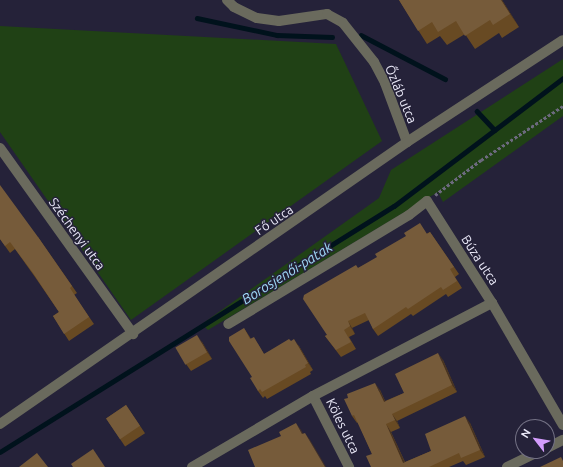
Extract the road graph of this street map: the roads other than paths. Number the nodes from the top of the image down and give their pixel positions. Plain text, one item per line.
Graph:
1 (227, 0) edge
2 (563, 40) edge
3 (407, 142) junction
4 (0, 148) edge
5 (492, 302) junction
6 (228, 324) dead end
7 (133, 334) junction
8 (313, 396) junction
9 (0, 424) edge
10 (563, 425) edge
11 (524, 459) edge
12 (192, 467) edge
13 (349, 467) edge
14 (507, 467) edge

1 - 3 street, Őzláb utca
2 - 3 street, Fő utca
3 - 7 street, Fő utca
4 - 7 street, Széchenyi utca
5 - 6 street, Búza utca
5 - 8 street, Búza utca
5 - 10 street
7 - 9 street, Fő utca
8 - 12 street, Búza utca
8 - 13 street, Köles utca
11 - 14 street

